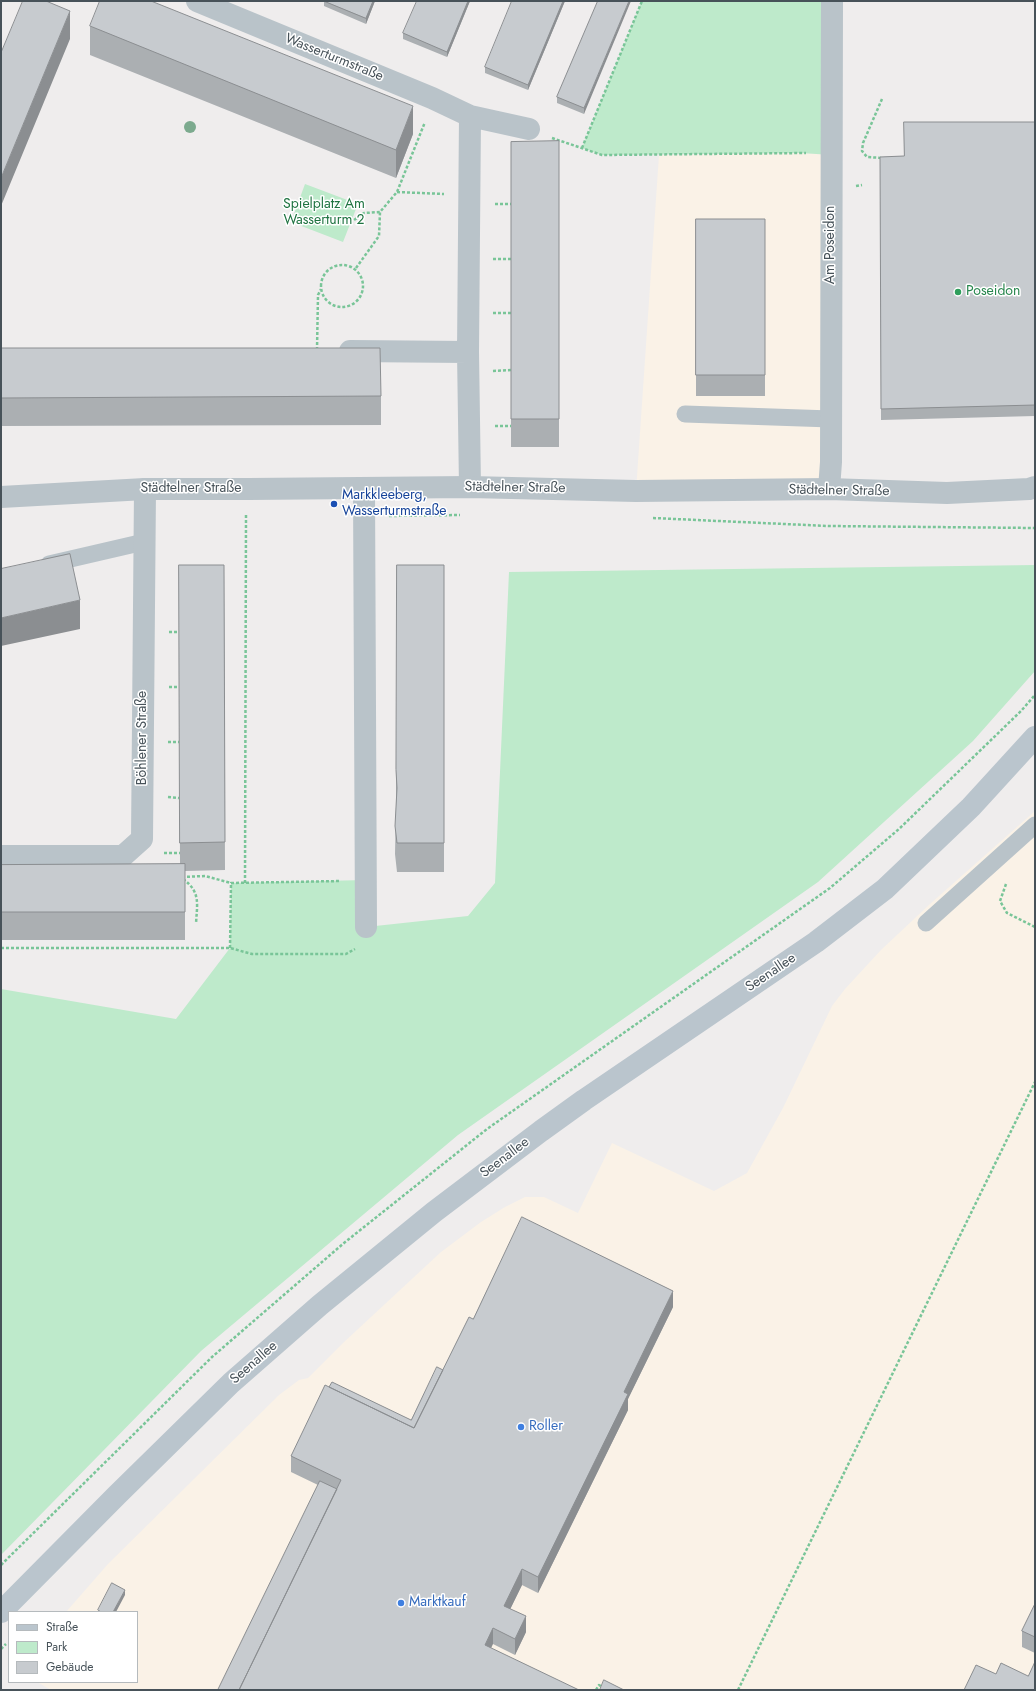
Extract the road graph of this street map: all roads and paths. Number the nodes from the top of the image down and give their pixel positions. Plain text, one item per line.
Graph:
1 (197, 1) edge
2 (642, 1) edge
3 (832, 1) edge
4 (432, 98) junction
5 (882, 99) dead end
6 (470, 116) junction
7 (529, 129) joint
8 (582, 148) junction
9 (832, 155) junction
10 (890, 159) edge
11 (397, 192) junction
12 (478, 200) junction
13 (511, 204) edge
14 (380, 212) junction
15 (350, 223) dead end
16 (487, 259) dead end
17 (511, 259) edge
18 (356, 268) junction
19 (321, 289) junction
20 (487, 313) dead end
21 (511, 313) edge
22 (317, 351) joint
23 (468, 352) junction
24 (510, 370) edge
25 (487, 371) dead end
26 (685, 414) dead end
27 (831, 419) junction
28 (495, 426) dead end
29 (511, 426) edge
30 (470, 487) junction
31 (364, 488) junction
32 (1033, 488) edge
33 (145, 489) junction
34 (829, 489) junction
35 (1, 497) edge
36 (246, 515) dead end
37 (465, 515) dead end
38 (388, 516) dead end
39 (649, 518) dead end
40 (1035, 528) edge
41 (144, 542) junction
42 (35, 567) edge
43 (1035, 737) edge
44 (1035, 825) edge
45 (159, 853) dead end
46 (180, 853) edge
47 (1, 856) edge
48 (344, 880) dead end
49 (1007, 882) dead end
50 (231, 883) junction
51 (245, 883) junction
52 (926, 923) dead end
53 (196, 924) dead end
54 (366, 927) joint
55 (1035, 927) edge
56 (1, 948) edge
57 (230, 948) junction
58 (1035, 1082) edge
59 (1, 1612) edge
60 (6, 1644) dead end
61 (1, 1649) edge
62 (596, 1690) edge
63 (608, 1690) edge
64 (738, 1690) edge

1 - 4 street, Wasserturmstraße
2 - 8 path
3 - 9 street, Am Poseidon
4 - 6 street, Wasserturmstraße
4 - 11 path
5 - 10 path
6 - 7 street, Wasserturmstraße
6 - 12 street
7 - 8 path
8 - 9 path
9 - 27 street, Am Poseidon
11 - 12 path
11 - 14 path
12 - 13 path
12 - 23 street
14 - 15 path
14 - 18 path
16 - 17 path
18 - 19 path
18 - 19 path
19 - 22 path
20 - 21 path
22 - 23 street
23 - 30 street
24 - 25 path
26 - 27 lane
27 - 34 street, Am Poseidon
28 - 29 path
30 - 31 street, Städtelner Straße
30 - 34 street, Städtelner Straße
31 - 33 street, Städtelner Straße
31 - 54 street
32 - 34 street, Städtelner Straße
33 - 35 street, Städtelner Straße
33 - 41 street, Böhlener Straße
36 - 51 path
37 - 38 path
39 - 40 path
41 - 42 lane
41 - 47 street, Böhlener Straße
43 - 59 main road, Seenallee
44 - 52 lane
45 - 46 path
48 - 51 path
49 - 55 path
50 - 51 path
50 - 53 path
50 - 57 path
54 - 57 path
56 - 57 path
58 - 64 path
60 - 61 path
62 - 63 path

